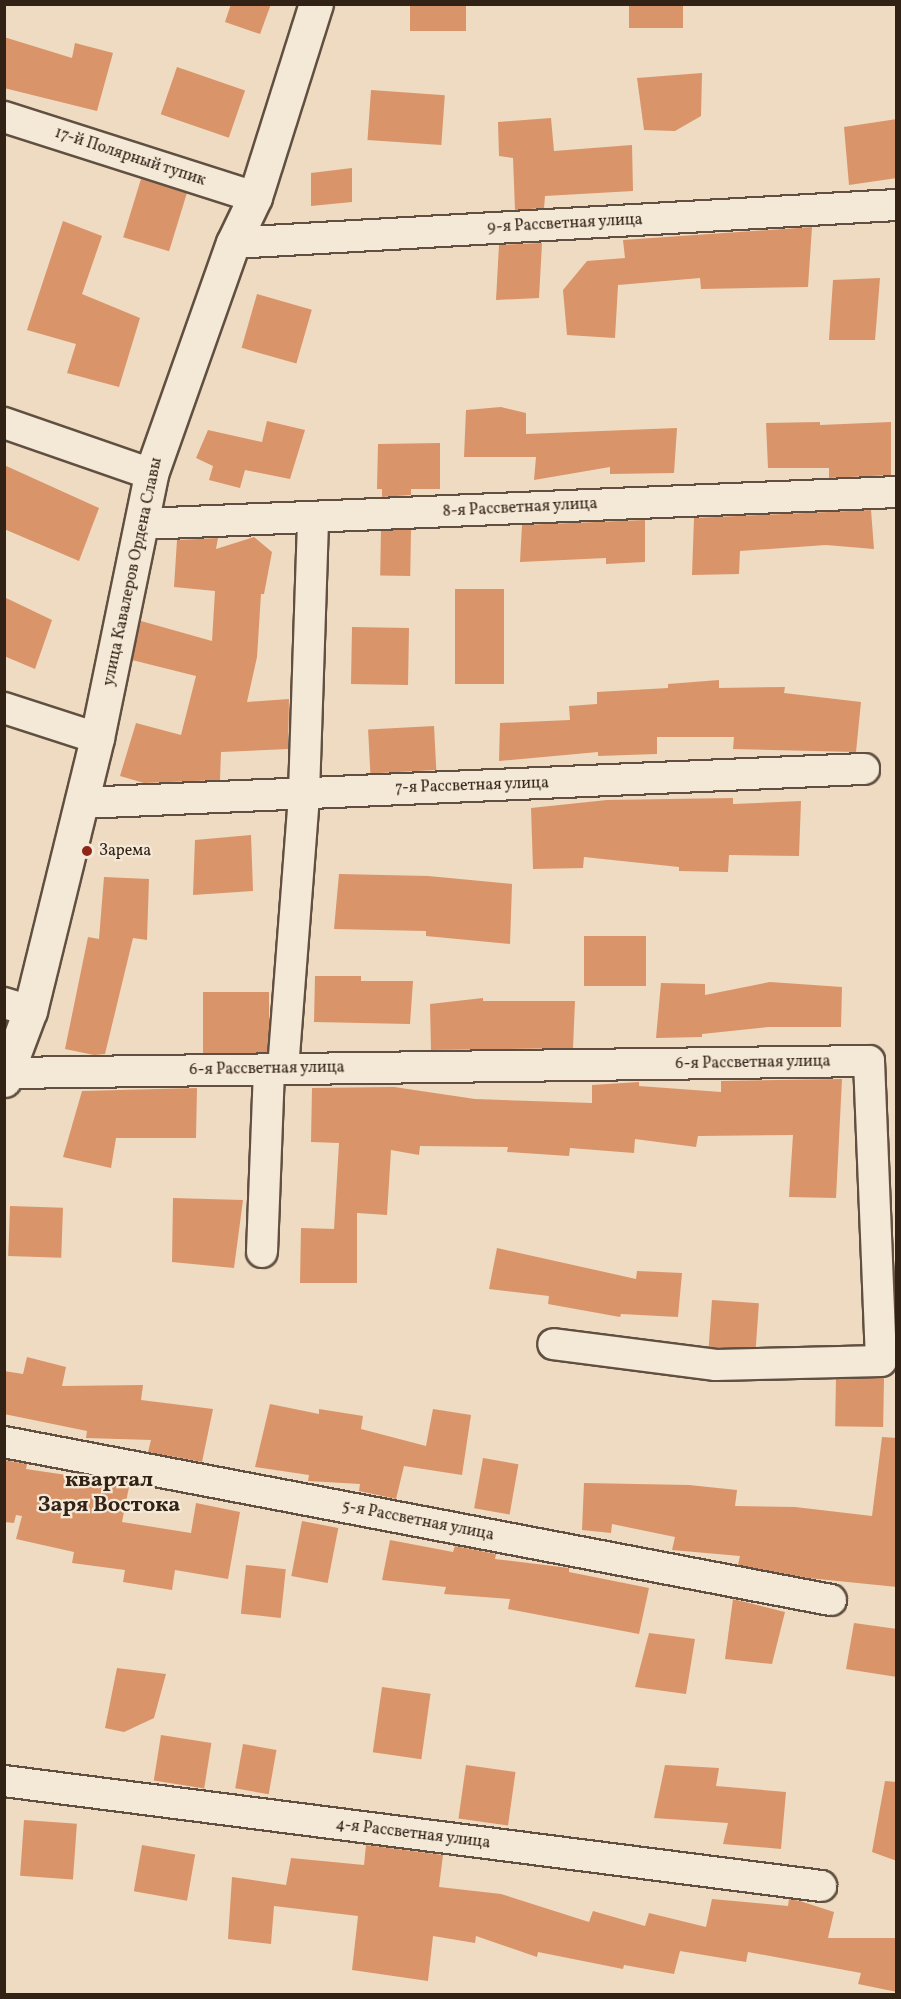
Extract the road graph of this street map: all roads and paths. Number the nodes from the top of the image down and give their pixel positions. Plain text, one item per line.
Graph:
1 (316, 4) edge
2 (4, 117) edge
3 (255, 197) junction
4 (897, 205) edge
5 (233, 243) junction
6 (4, 423) edge
7 (151, 474) junction
8 (897, 492) edge
9 (313, 517) junction
10 (143, 524) junction
11 (4, 708) edge
12 (97, 738) junction
13 (864, 770) dead end
14 (304, 794) junction
15 (81, 803) junction
16 (17, 1007) edge
17 (276, 1069) junction
18 (6, 1076) edge
19 (262, 1252) dead end
20 (553, 1344) dead end
21 (4, 1442) edge
22 (831, 1600) dead end
23 (4, 1781) edge
24 (820, 1886) dead end

1 - 3 street, улица Кавалеров Ордена Славы
2 - 3 street, 17-й Полярный тупик
3 - 5 street, улица Кавалеров Ордена Славы
4 - 5 street, 9-я Рассветная улица
5 - 7 street, улица Кавалеров Ордена Славы
6 - 7 street
7 - 10 street, улица Кавалеров Ордена Славы
8 - 9 street, 8-я Рассветная улица
9 - 10 street, 8-я Рассветная улица
9 - 14 street
10 - 12 street, улица Кавалеров Ордена Славы
11 - 12 street
12 - 15 street, улица Кавалеров Ордена Славы
13 - 14 street, 7-я Рассветная улица
14 - 15 street, 7-я Рассветная улица
14 - 17 street
15 - 16 street, улица Кавалеров Ордена Славы
16 - 18 street, улица Кавалеров Ордена Славы
17 - 18 street, 6-я Рассветная улица
17 - 19 street
17 - 20 street, 6-я Рассветная улица
21 - 22 street, 5-я Рассветная улица
23 - 24 street, 4-я Рассветная улица

